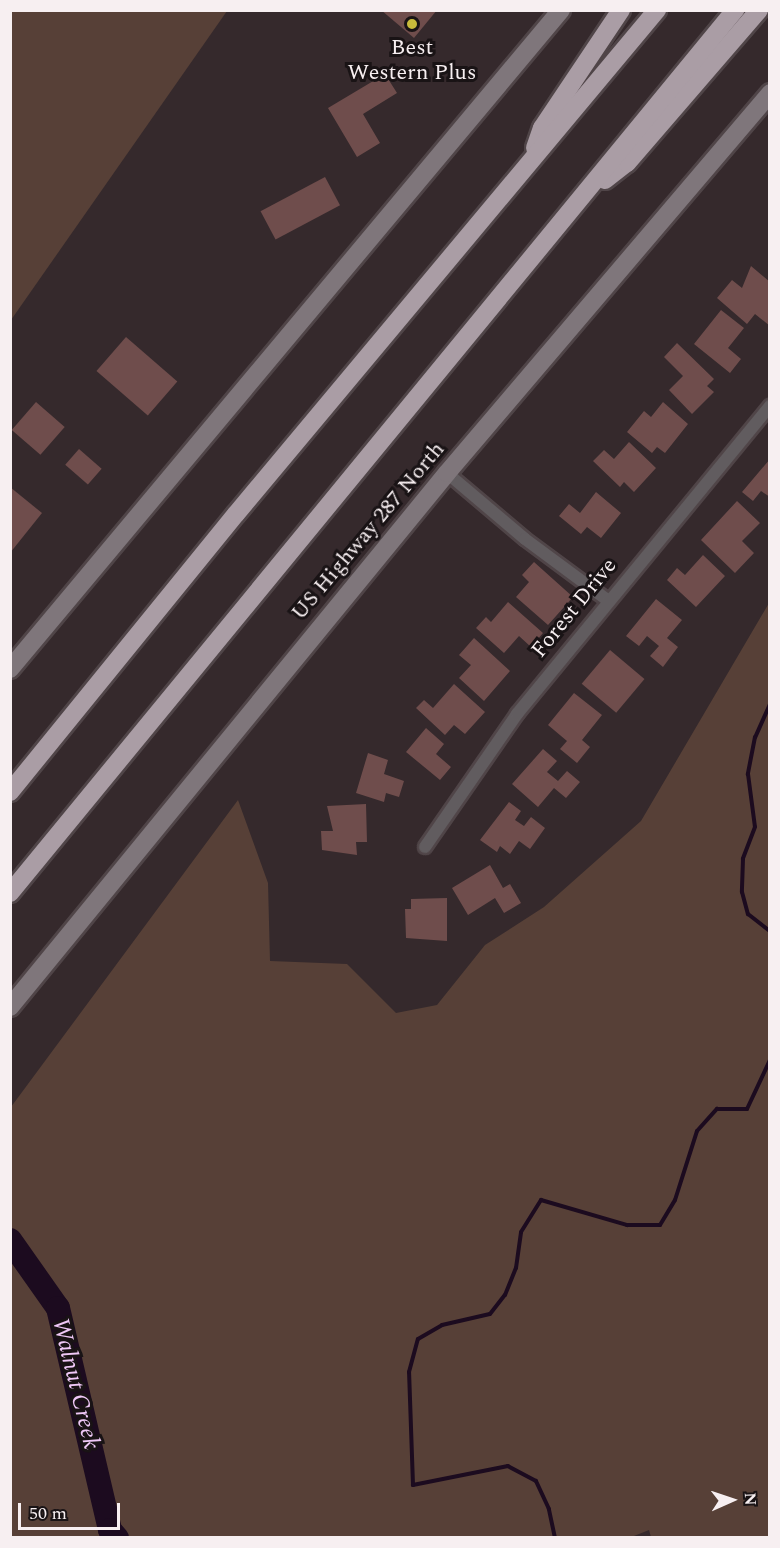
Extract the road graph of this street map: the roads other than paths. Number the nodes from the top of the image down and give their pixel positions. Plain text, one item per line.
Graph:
1 (561, 10) edge
2 (621, 10) edge
3 (657, 10) edge
4 (735, 10) edge
5 (759, 10) edge
6 (770, 93) edge
7 (533, 157) junction
8 (592, 185) junction
9 (770, 406) edge
10 (447, 473) junction
11 (606, 599) junction
12 (10, 669) edge
13 (10, 792) edge
14 (425, 847) dead end
15 (10, 893) edge
16 (10, 1007) edge

1 - 12 main road
2 - 7 highway
3 - 7 highway
4 - 8 highway
5 - 8 highway
6 - 10 main road, US Highway 287 North
7 - 13 highway
8 - 15 highway
9 - 11 street, Forest Drive
10 - 11 street
10 - 16 main road, US Highway 287 North
11 - 14 street, Forest Drive

